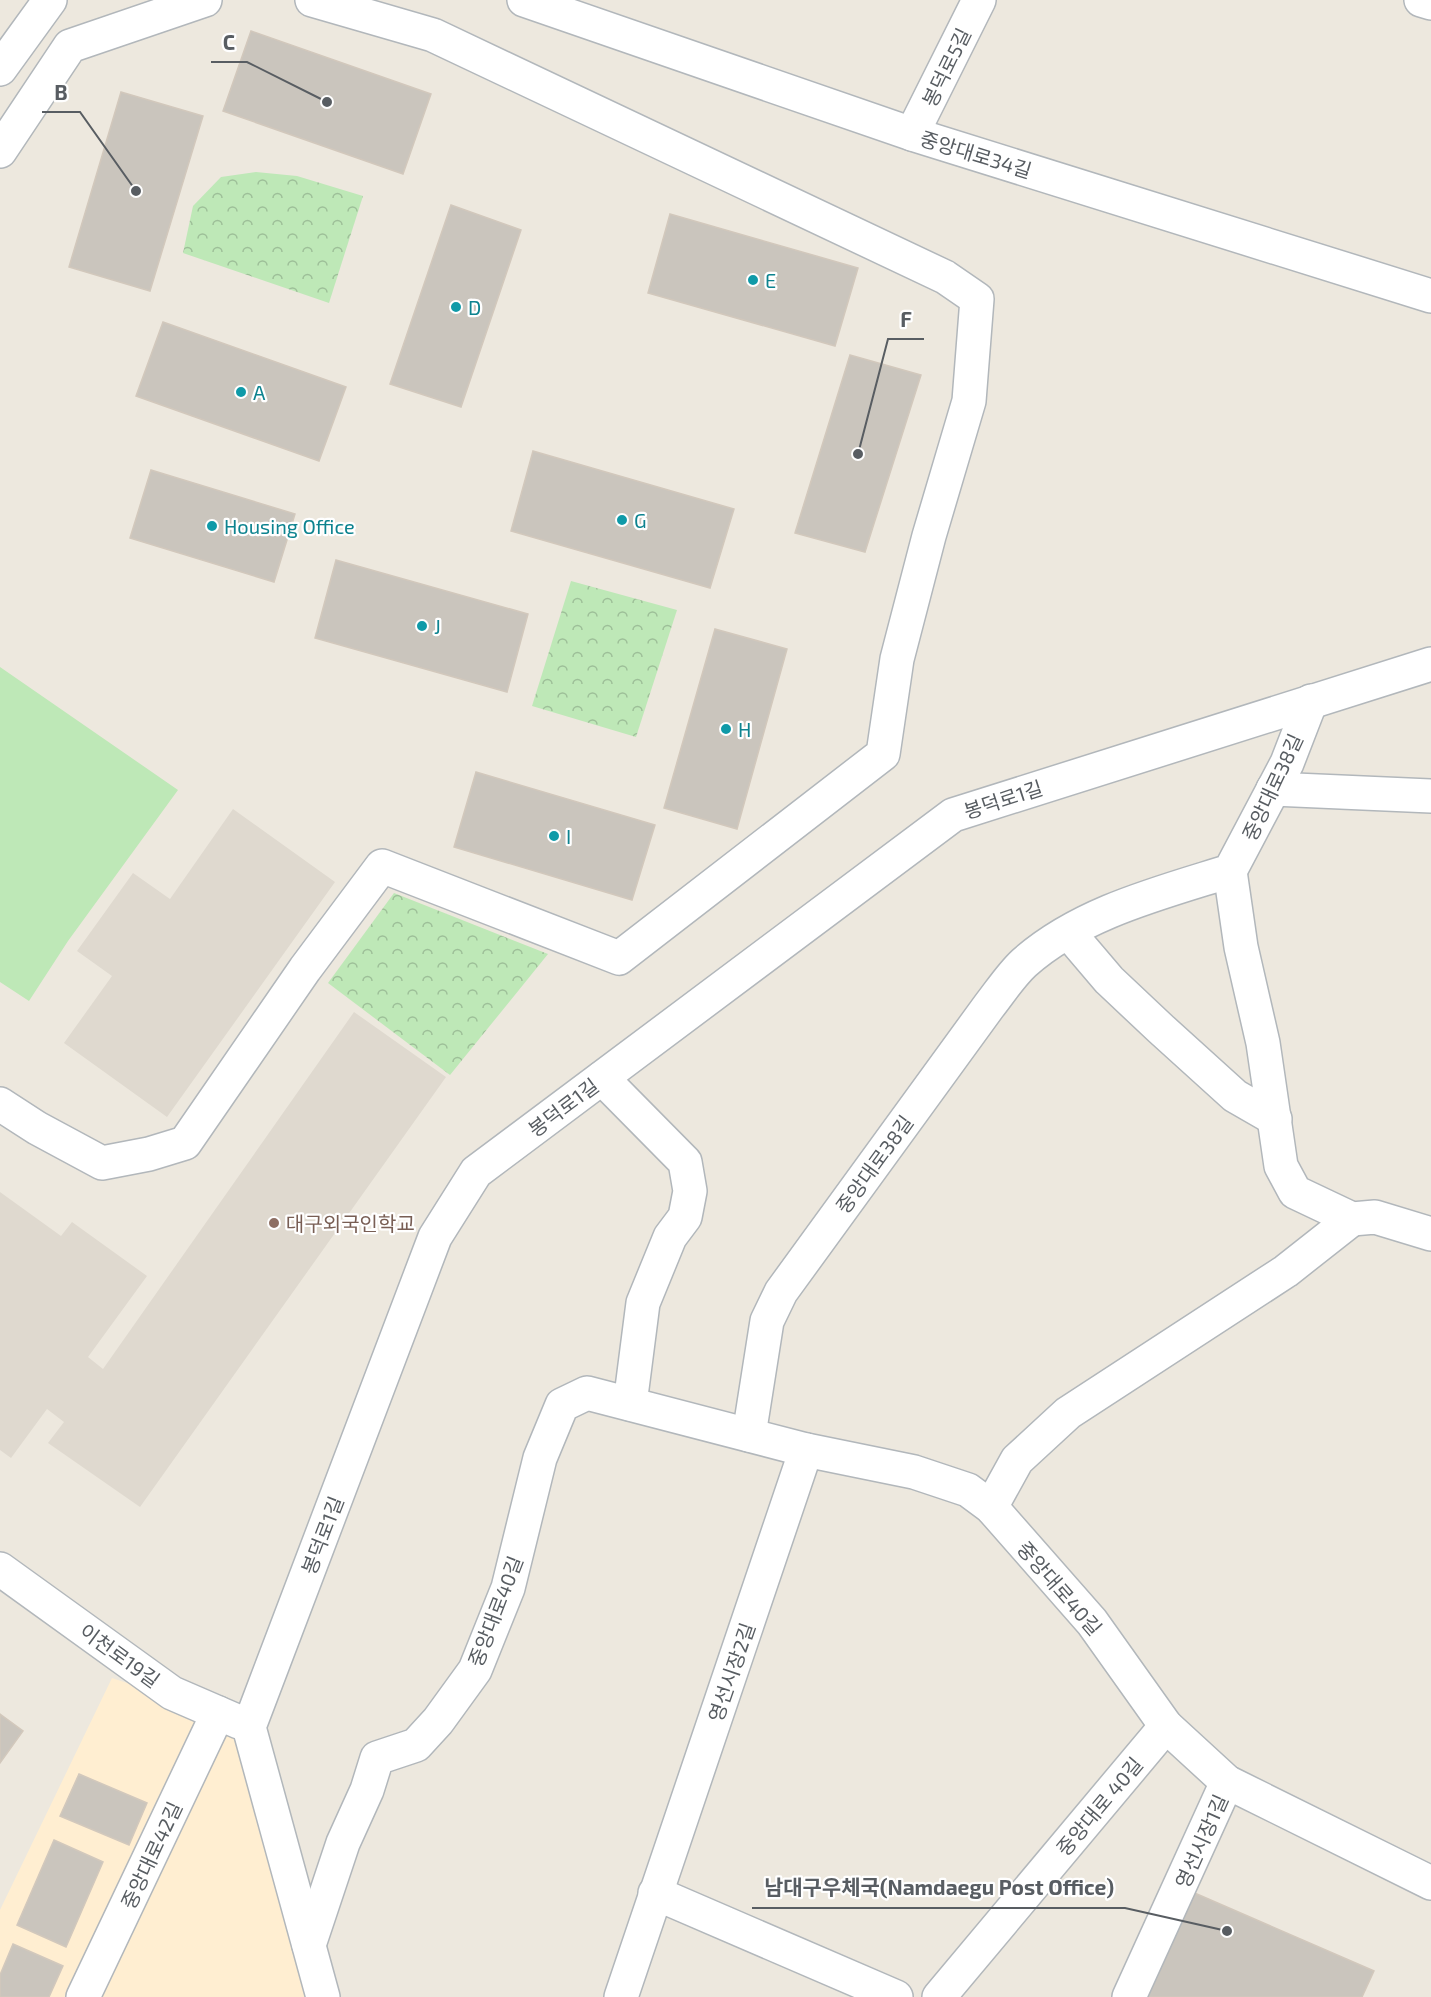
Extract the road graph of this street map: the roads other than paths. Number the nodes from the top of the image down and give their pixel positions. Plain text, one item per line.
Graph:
1 (50, 0) edge
2 (205, 0) edge
3 (312, 0) edge
4 (524, 0) edge
5 (979, 0) edge
6 (1421, 0) edge
7 (1431, 3) edge
8 (0, 69) edge
9 (912, 134) junction
10 (0, 151) edge
11 (1431, 296) edge
12 (1431, 664) edge
13 (1311, 701) junction
14 (1273, 789) junction
15 (1431, 796) edge
16 (1230, 871) junction
17 (1069, 933) junction
18 (602, 1078) junction
19 (0, 1104) edge
20 (1275, 1119) junction
21 (1352, 1219) junction
22 (1431, 1234) edge
23 (630, 1404) junction
24 (749, 1435) junction
25 (806, 1450) junction
26 (991, 1507) junction
27 (0, 1569) edge
28 (218, 1713) junction
29 (1166, 1726) junction
30 (249, 1727) junction
31 (1227, 1782) junction
32 (1431, 1883) edge
33 (655, 1893) junction
34 (309, 1945) junction
35 (83, 1997) edge
36 (323, 1997) edge
37 (621, 1997) edge
38 (896, 1997) edge
39 (939, 1997) edge
40 (1130, 1997) edge

1 - 8 street
2 - 10 street
3 - 19 street
4 - 9 street, 중앙대로34길
5 - 9 street, 봉덕로5길
6 - 7 street
9 - 11 street, 중앙대로34길
12 - 13 street, 봉덕로1길
13 - 14 street, 중앙대로38길
13 - 18 street, 봉덕로1길
14 - 15 street
14 - 16 street, 중앙대로38길
16 - 17 street, 중앙대로38길
16 - 20 street
17 - 20 street
17 - 24 street, 중앙대로38길
18 - 23 street
18 - 30 street, 봉덕로1길
20 - 21 street
21 - 22 street
21 - 26 street
23 - 24 street, 중앙대로40길
23 - 34 street, 중앙대로40길
24 - 25 street, 중앙대로40길
25 - 26 street, 중앙대로40길
25 - 33 street, 영선시장2길
26 - 29 street, 중앙대로40길
27 - 28 street, 이천로19길
28 - 30 street, 이천로19길
28 - 35 street, 중앙대로42길
29 - 31 street, 중앙대로40길
29 - 39 street, 중앙대로 40길
30 - 34 street
31 - 32 street, 중앙대로40길
31 - 40 street, 영선시장1길
33 - 37 street, 영선시장2길
33 - 38 street
34 - 36 street

